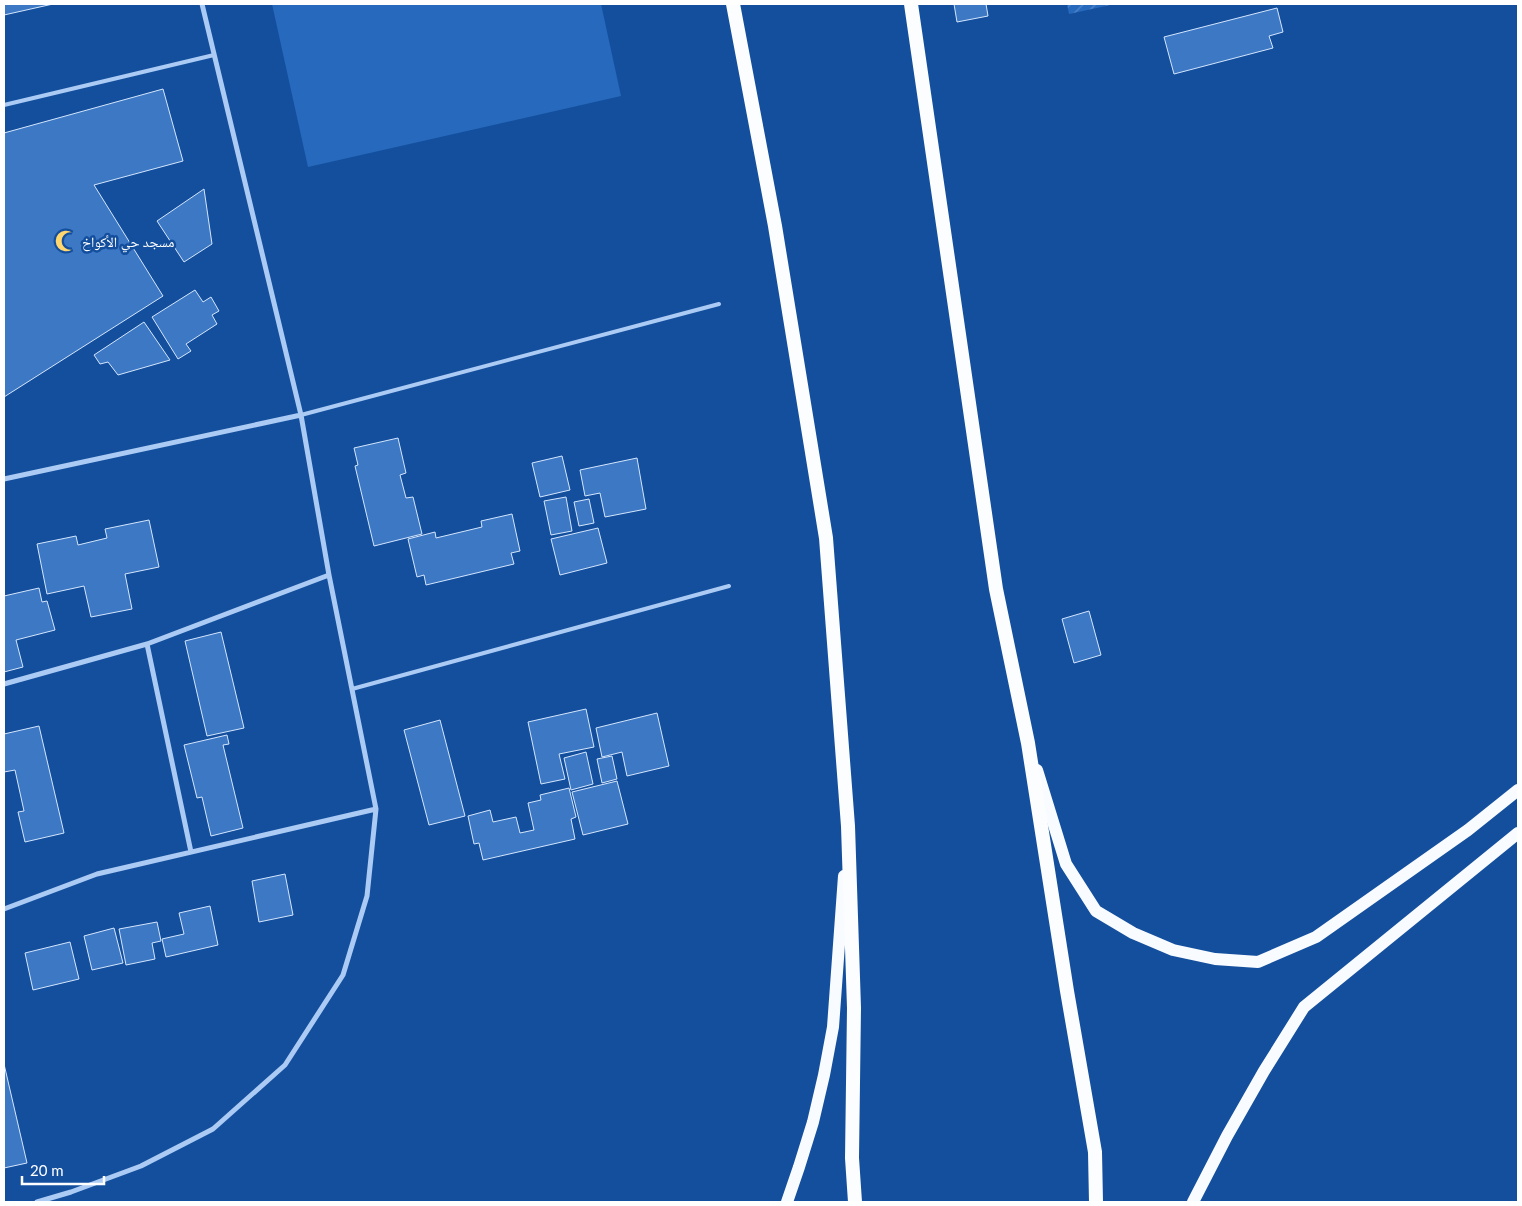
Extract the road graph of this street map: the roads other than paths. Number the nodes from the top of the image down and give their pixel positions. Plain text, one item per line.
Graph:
1 (202, 4) edge
2 (733, 4) edge
3 (911, 4) edge
4 (214, 55) junction
5 (4, 105) edge
6 (719, 304) dead end
7 (301, 415) junction
8 (4, 479) edge
9 (329, 576) junction
10 (728, 586) dead end
11 (146, 644) junction
12 (4, 684) edge
13 (352, 689) junction
14 (1028, 743) junction
15 (1518, 790) edge
16 (376, 809) junction
17 (848, 826) junction
18 (1518, 834) edge
19 (191, 852) junction
20 (4, 910) edge
21 (36, 1202) edge
22 (786, 1202) edge
23 (856, 1202) edge
24 (1096, 1202) edge
25 (1193, 1202) edge

1 - 4 street
2 - 17 highway
3 - 14 highway
4 - 5 lane
4 - 7 street
6 - 7 lane
7 - 8 street
7 - 9 street
9 - 11 street
9 - 13 street
10 - 13 lane
11 - 12 street
11 - 19 street
13 - 16 street
14 - 15 main road
14 - 24 highway
16 - 19 street
16 - 21 street
17 - 22 main road
17 - 23 highway
18 - 25 main road
19 - 20 street

